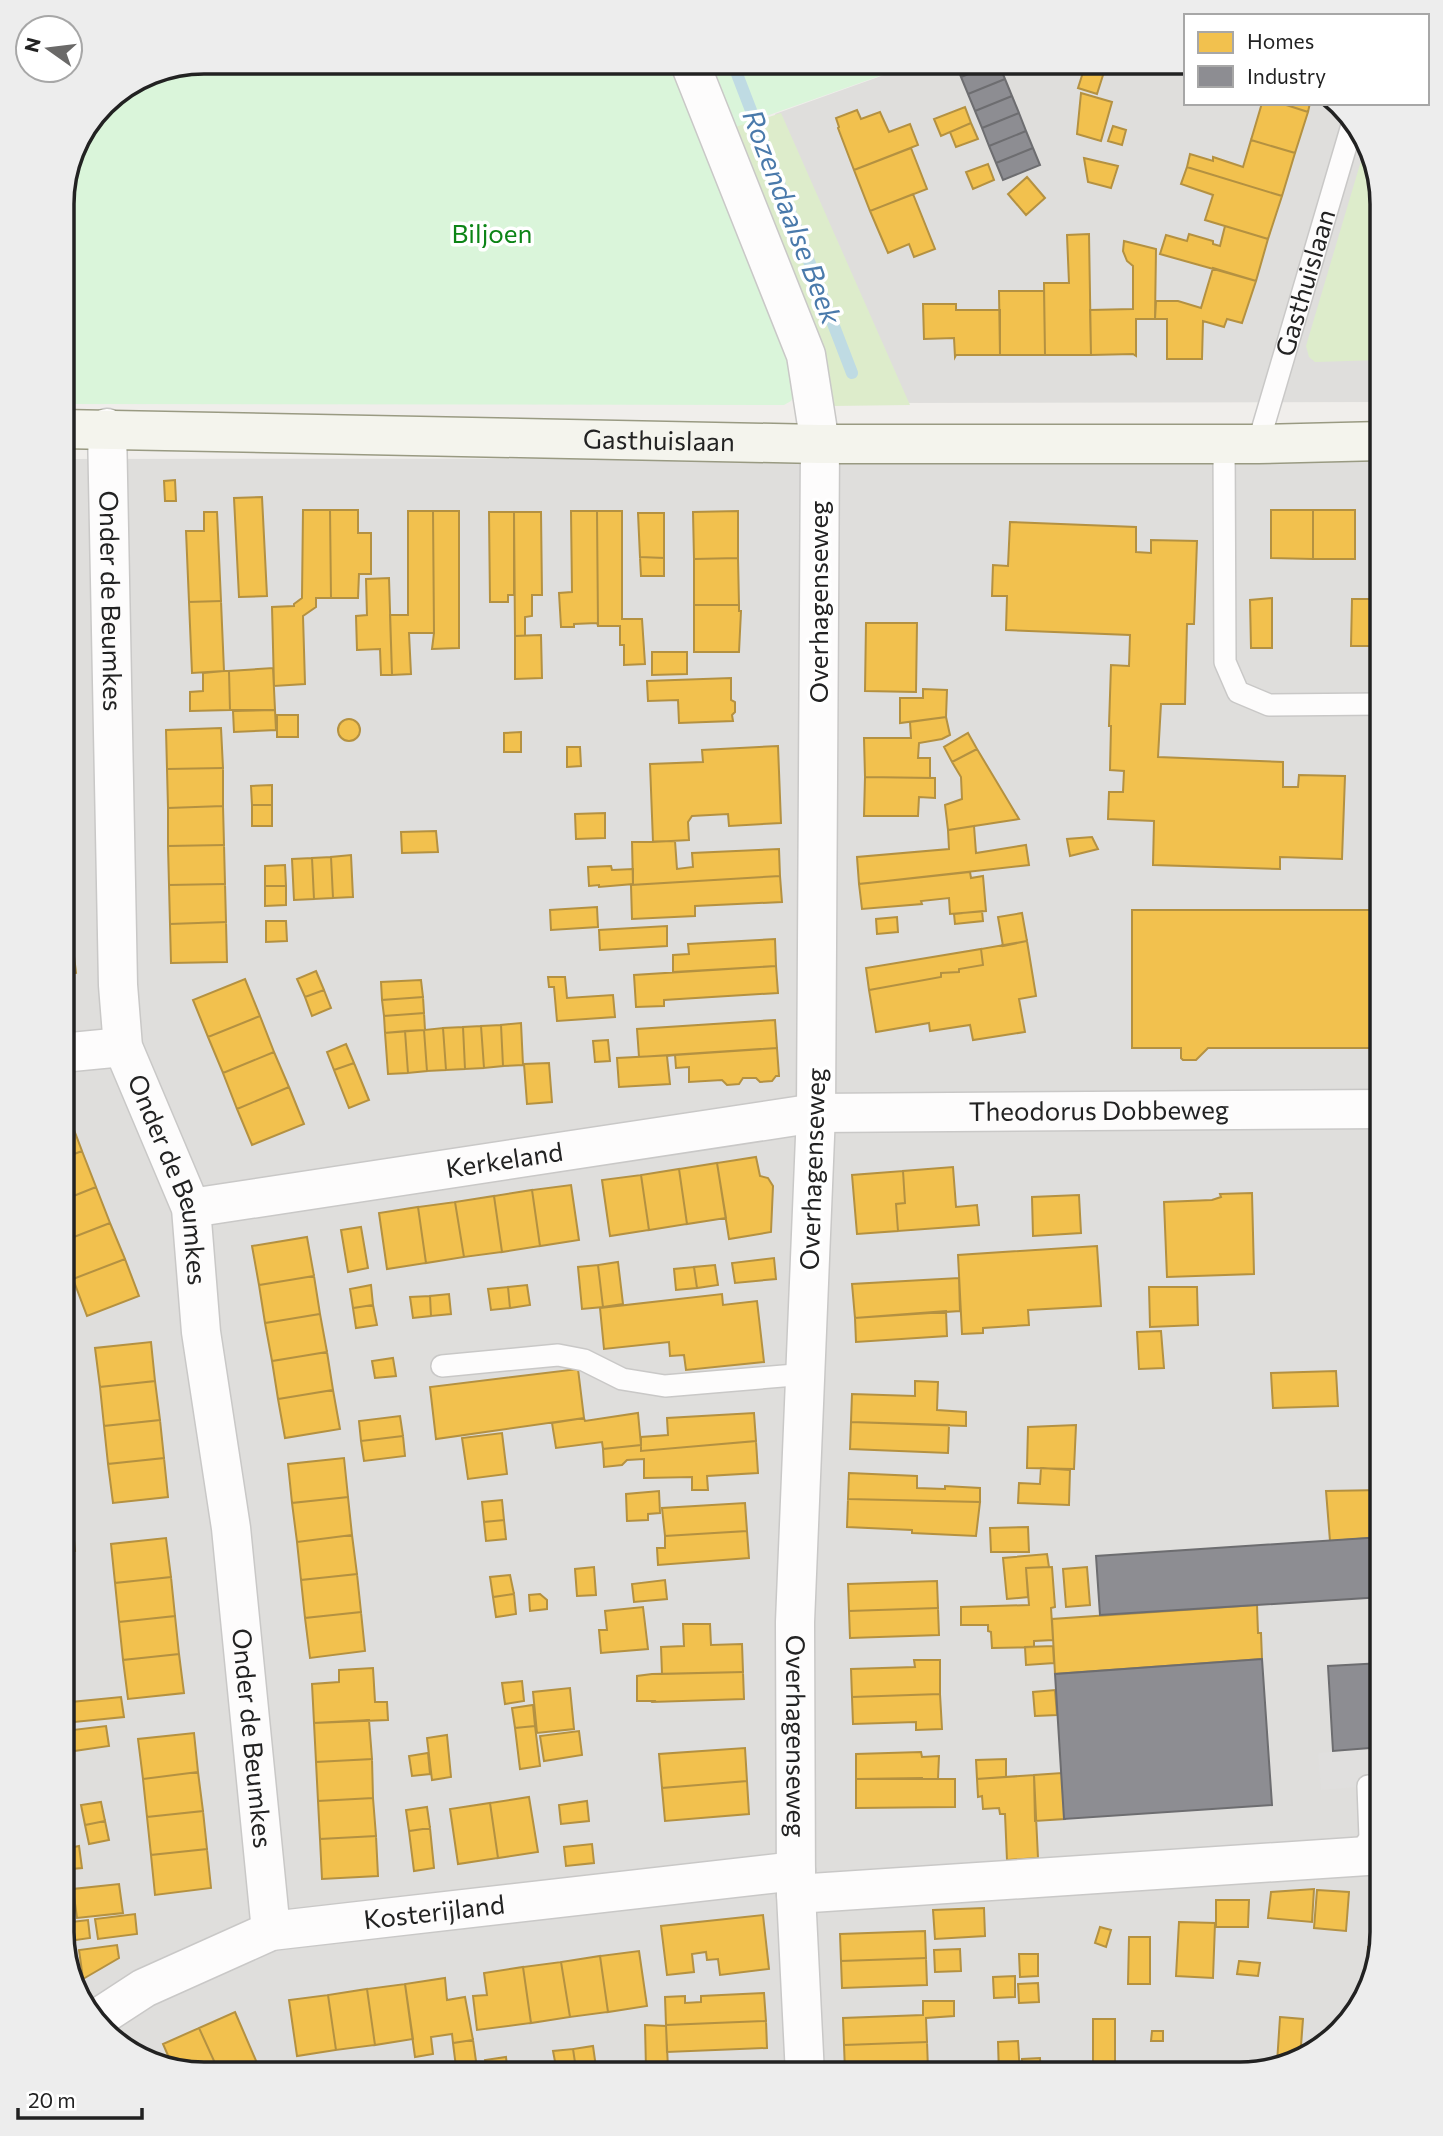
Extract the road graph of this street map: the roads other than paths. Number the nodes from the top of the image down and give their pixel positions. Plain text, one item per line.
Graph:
1 (693, 74) edge
2 (1349, 133) edge
3 (107, 428) junction
4 (74, 429) edge
5 (1370, 442) edge
6 (820, 444) junction
7 (1241, 444) junction
8 (1370, 704) edge
9 (123, 1047) junction
10 (74, 1051) edge
11 (1370, 1109) edge
12 (816, 1113) junction
13 (191, 1208) junction
14 (442, 1366) dead end
15 (807, 1374) junction
16 (1368, 1786) dead end
17 (1370, 1856) edge
18 (796, 1882) junction
19 (271, 1931) junction
20 (103, 2015) edge
21 (803, 2062) edge

1 - 6 street
2 - 7 lane, Gasthuislaan
3 - 4 street, Gasthuislaan
3 - 6 street, Gasthuislaan
3 - 9 street, Onder de Beumkes
5 - 7 street, Gasthuislaan
6 - 7 street, Gasthuislaan
6 - 12 street, Overhagenseweg
7 - 8 lane
9 - 10 street
9 - 13 street, Onder de Beumkes
11 - 12 street, Theodorus Dobbeweg
12 - 13 street, Kerkeland
12 - 15 street, Overhagenseweg
13 - 19 street, Onder de Beumkes
14 - 15 lane
15 - 18 street, Overhagenseweg
16 - 17 lane
17 - 18 street
18 - 19 street, Kosterijland
18 - 21 street, Overhagenseweg
19 - 20 street, Kosterijland

